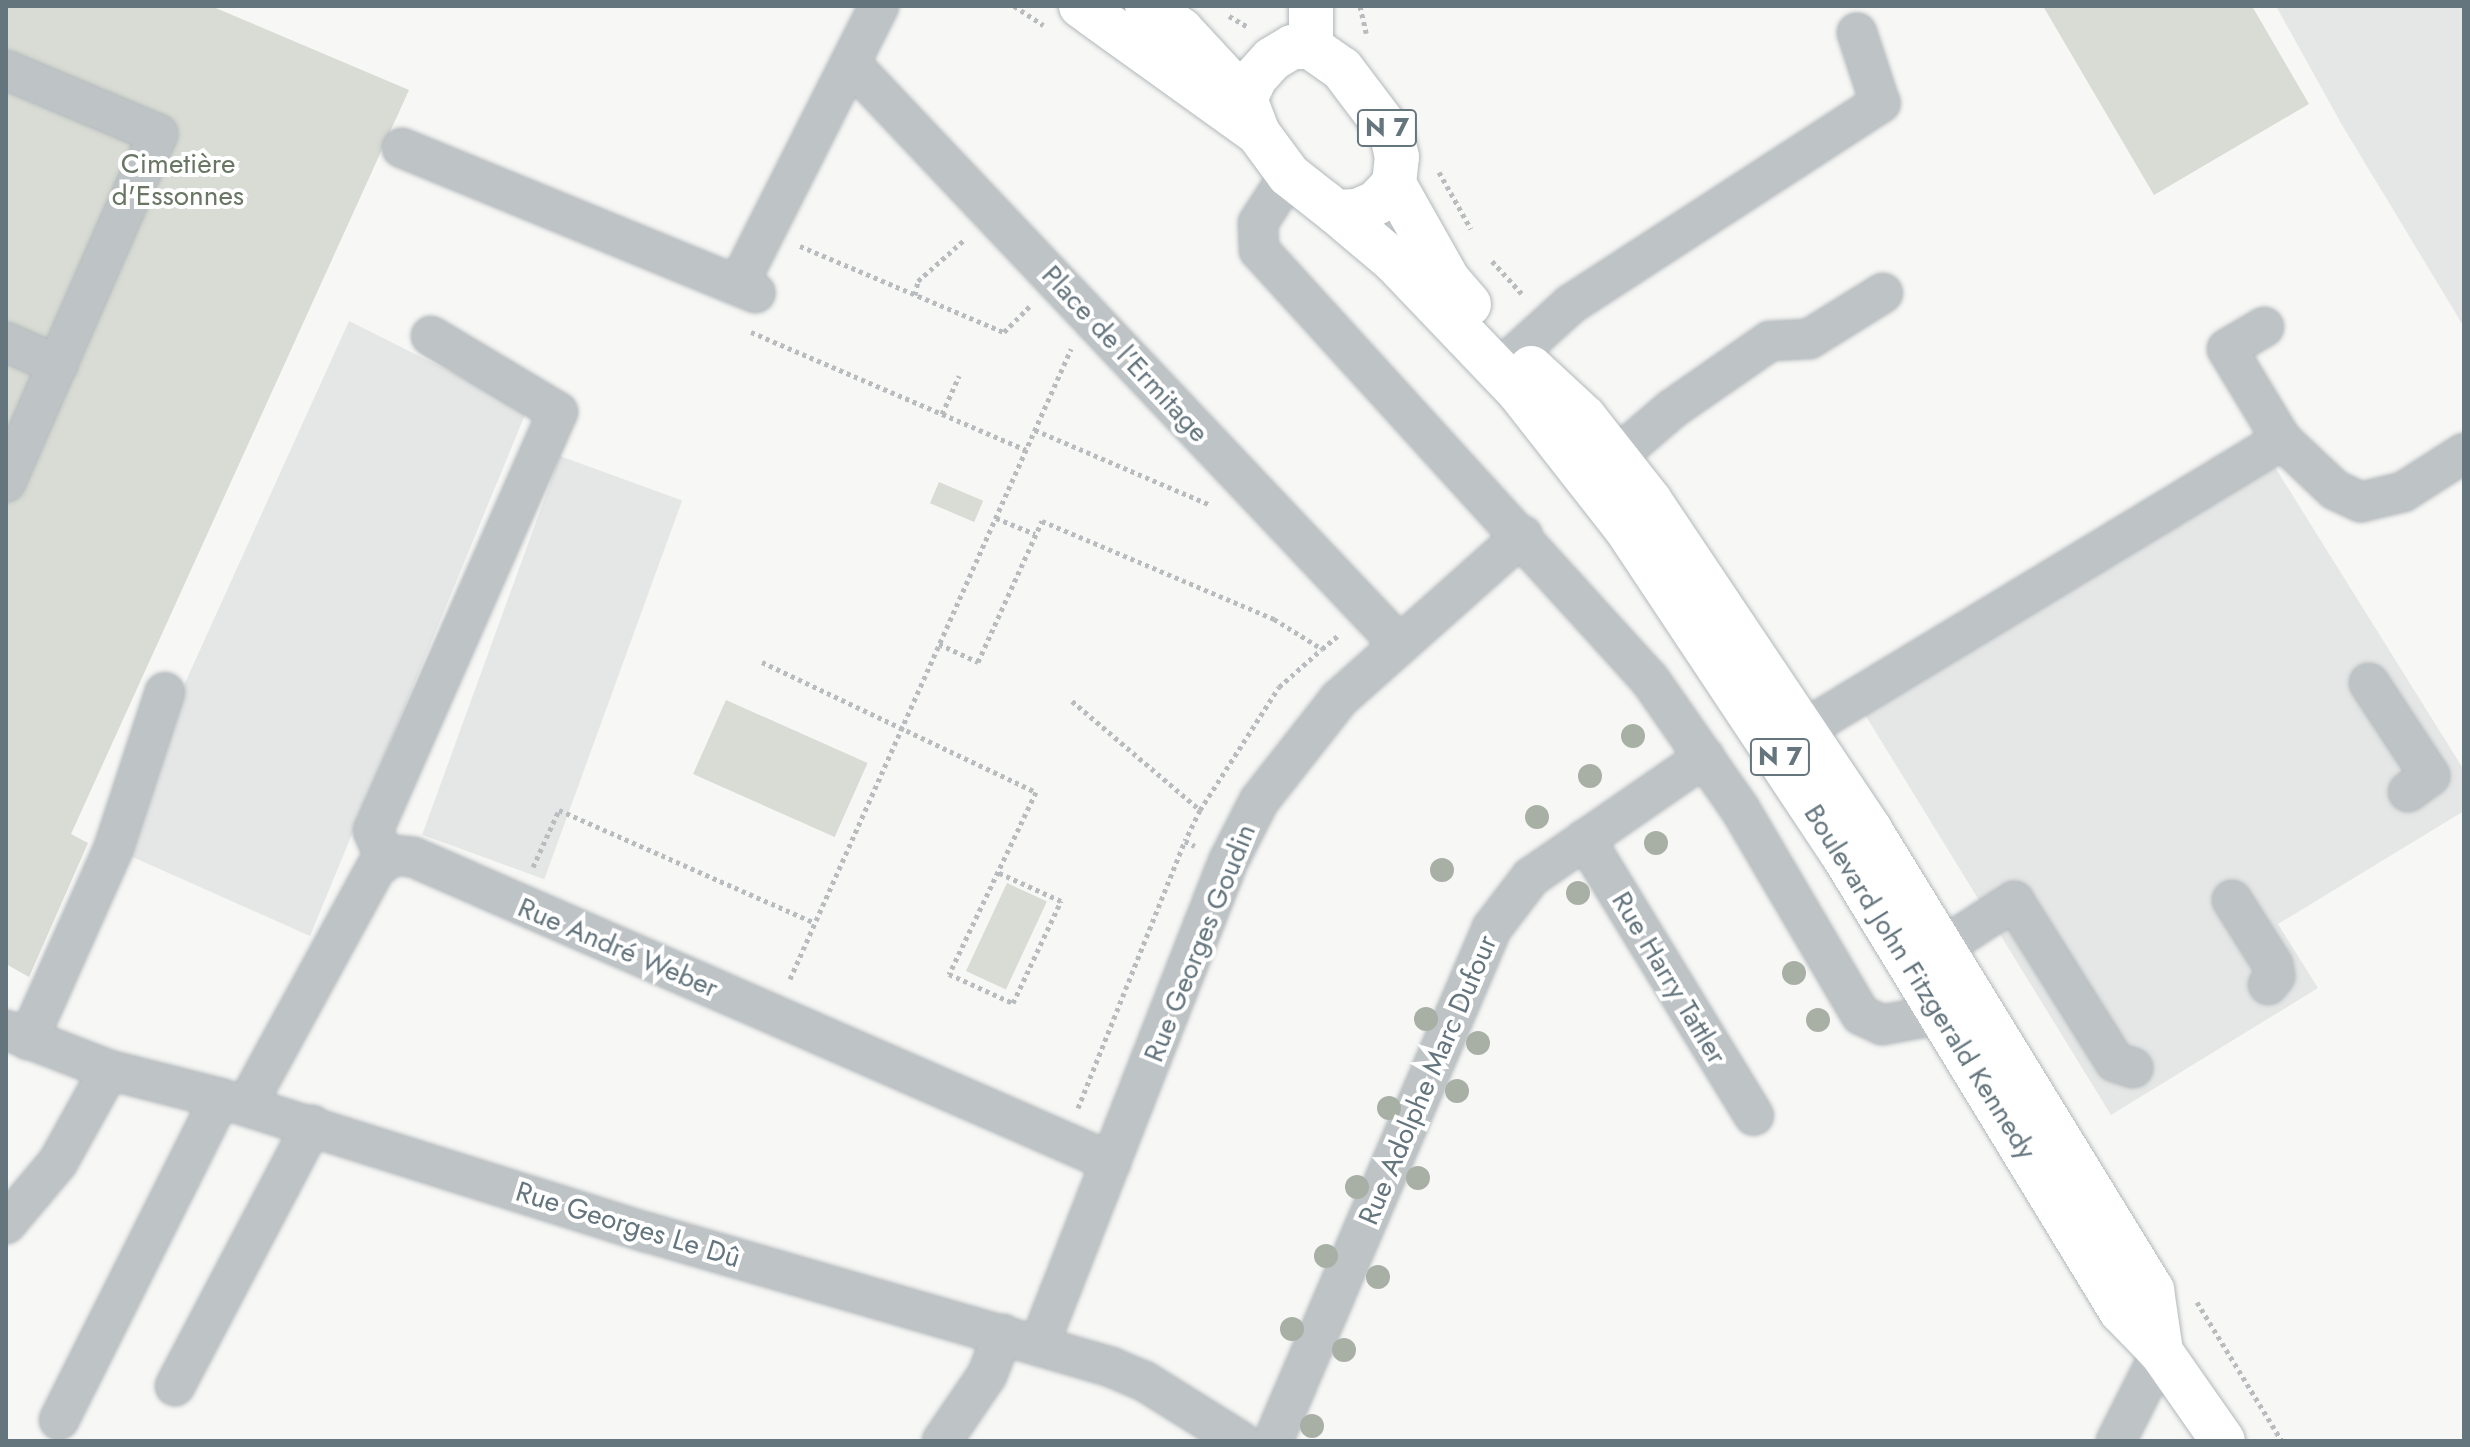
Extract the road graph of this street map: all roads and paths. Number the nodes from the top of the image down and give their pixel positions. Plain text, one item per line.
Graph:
1 (879, 6) edge
2 (1081, 6) edge
3 (1147, 6) edge
4 (1225, 13) dead end
5 (1258, 23) dead end
6 (1311, 26) edge
7 (1857, 33) dead end
8 (851, 64) junction
9 (6, 70) edge
10 (1252, 116) junction
11 (402, 148) dead end
12 (1289, 175) junction
13 (1394, 184) junction
14 (1336, 212) junction
15 (993, 214) junction
16 (765, 232) junction
17 (1055, 280) junction
18 (1883, 293) dead end
19 (915, 295) junction
20 (1087, 313) junction
21 (2264, 327) dead end
22 (431, 336) dead end
23 (6, 342) edge
24 (1516, 354) junction
25 (58, 365) junction
26 (959, 376) dead end
27 (942, 414) dead end
28 (1035, 430) junction
29 (2282, 440) junction
30 (2464, 453) edge
31 (1616, 457) junction
32 (1239, 475) junction
33 (6, 482) edge
34 (996, 518) junction
35 (1035, 534) junction
36 (1523, 535) junction
37 (1368, 610) junction
38 (939, 644) junction
39 (1399, 644) junction
40 (1322, 649) junction
41 (762, 662) dead end
42 (2369, 683) dead end
43 (165, 692) dead end
44 (1072, 701) dead end
45 (903, 727) junction
46 (1805, 729) junction
47 (1705, 757) junction
48 (2408, 792) dead end
49 (1200, 810) junction
50 (1585, 839) junction
51 (1185, 841) junction
52 (385, 859) junction
53 (1228, 862) junction
54 (997, 872) junction
55 (2232, 900) dead end
56 (516, 904) junction
57 (815, 923) junction
58 (1943, 947) junction
59 (2268, 985) dead end
60 (1942, 1014) junction
61 (785, 1019) junction
62 (17, 1035) edge
63 (2133, 1068) dead end
64 (109, 1070) junction
65 (233, 1102) junction
66 (1754, 1116) dead end
67 (312, 1125) junction
68 (1065, 1142) junction
69 (1111, 1162) junction
70 (6, 1224) edge
71 (1003, 1334) junction
72 (1039, 1345) junction
73 (2161, 1352) junction
74 (175, 1386) dead end
75 (59, 1420) dead end
76 (2278, 1434) dead end
77 (942, 1441) edge
78 (1240, 1441) edge
79 (1273, 1441) edge
80 (2116, 1441) edge
81 (2223, 1441) edge
82 (2267, 1441) edge

1 - 8 street
2 - 10 main road, N 7
3 - 10 main road, N 7
4 - 5 path
6 - 10 main road, Boulevard John Fitzgerald Kennedy / N 7
6 - 13 main road, Boulevard John Fitzgerald Kennedy / N 7
7 - 24 street
8 - 15 street, Place de l'Ermitage
8 - 16 street
9 - 25 street
10 - 12 main road, Boulevard John Fitzgerald Kennedy / N 7
11 - 16 street
12 - 14 main road, Boulevard John Fitzgerald Kennedy / N 7
12 - 36 street
13 - 14 main road, N 7
13 - 24 main road, Boulevard John Fitzgerald Kennedy / N 7
14 - 60 main road, Boulevard John Fitzgerald Kennedy / N 7
15 - 17 street, Place de l'Ermitage
15 - 19 path
16 - 19 path
17 - 19 path
17 - 20 street, Place de l'Ermitage
18 - 31 street
20 - 28 path
20 - 32 street, Place de l'Ermitage
21 - 29 street
22 - 52 street
23 - 25 street
24 - 31 main road, Boulevard John Fitzgerald Kennedy / N 7
25 - 33 street
26 - 27 path
28 - 32 path
28 - 34 path
29 - 30 street
29 - 46 street
31 - 46 main road, Boulevard John Fitzgerald Kennedy / N 7
32 - 37 street, Place de l'Ermitage
34 - 35 path
34 - 38 path
35 - 38 path
35 - 40 path
36 - 39 street, Rue Georges Goudin
36 - 47 street
37 - 39 street, Place de l'Ermitage
37 - 40 path
38 - 45 path
39 - 53 street, Rue Georges Goudin
40 - 49 path
41 - 45 path
42 - 48 street
43 - 62 street
44 - 49 path
45 - 54 path
45 - 57 path
46 - 58 main road, Boulevard John Fitzgerald Kennedy / N 7
47 - 50 street, Rue Adolphe Marc Dufour
47 - 60 street
49 - 51 path
50 - 66 street, Rue Harry Tattler
50 - 79 street, Rue Adolphe Marc Dufour
51 - 53 path
51 - 68 path
52 - 56 street, Rue André Weber
52 - 65 street
53 - 69 street, Rue Georges Goudin
54 - 54 path
55 - 59 street
56 - 57 path
56 - 61 street, Rue André Weber
57 - 61 path
58 - 63 street
58 - 73 main road, Boulevard John Fitzgerald Kennedy / N 7
60 - 73 main road, Boulevard John Fitzgerald Kennedy / N 7
61 - 68 street, Rue André Weber
62 - 64 street, Rue Georges Le Dû
64 - 65 street, Rue Georges Le Dû
64 - 70 street
65 - 67 street, Rue Georges Le Dû
65 - 75 street
67 - 71 street, Rue Georges Le Dû
67 - 74 street
68 - 69 street, Rue André Weber
69 - 72 street, Rue Georges Goudin
71 - 72 street, Rue Georges Le Dû
71 - 77 street
72 - 78 street, Rue Georges Le Dû
73 - 80 street
73 - 81 main road, Boulevard John Fitzgerald Kennedy / N 7
76 - 82 path

